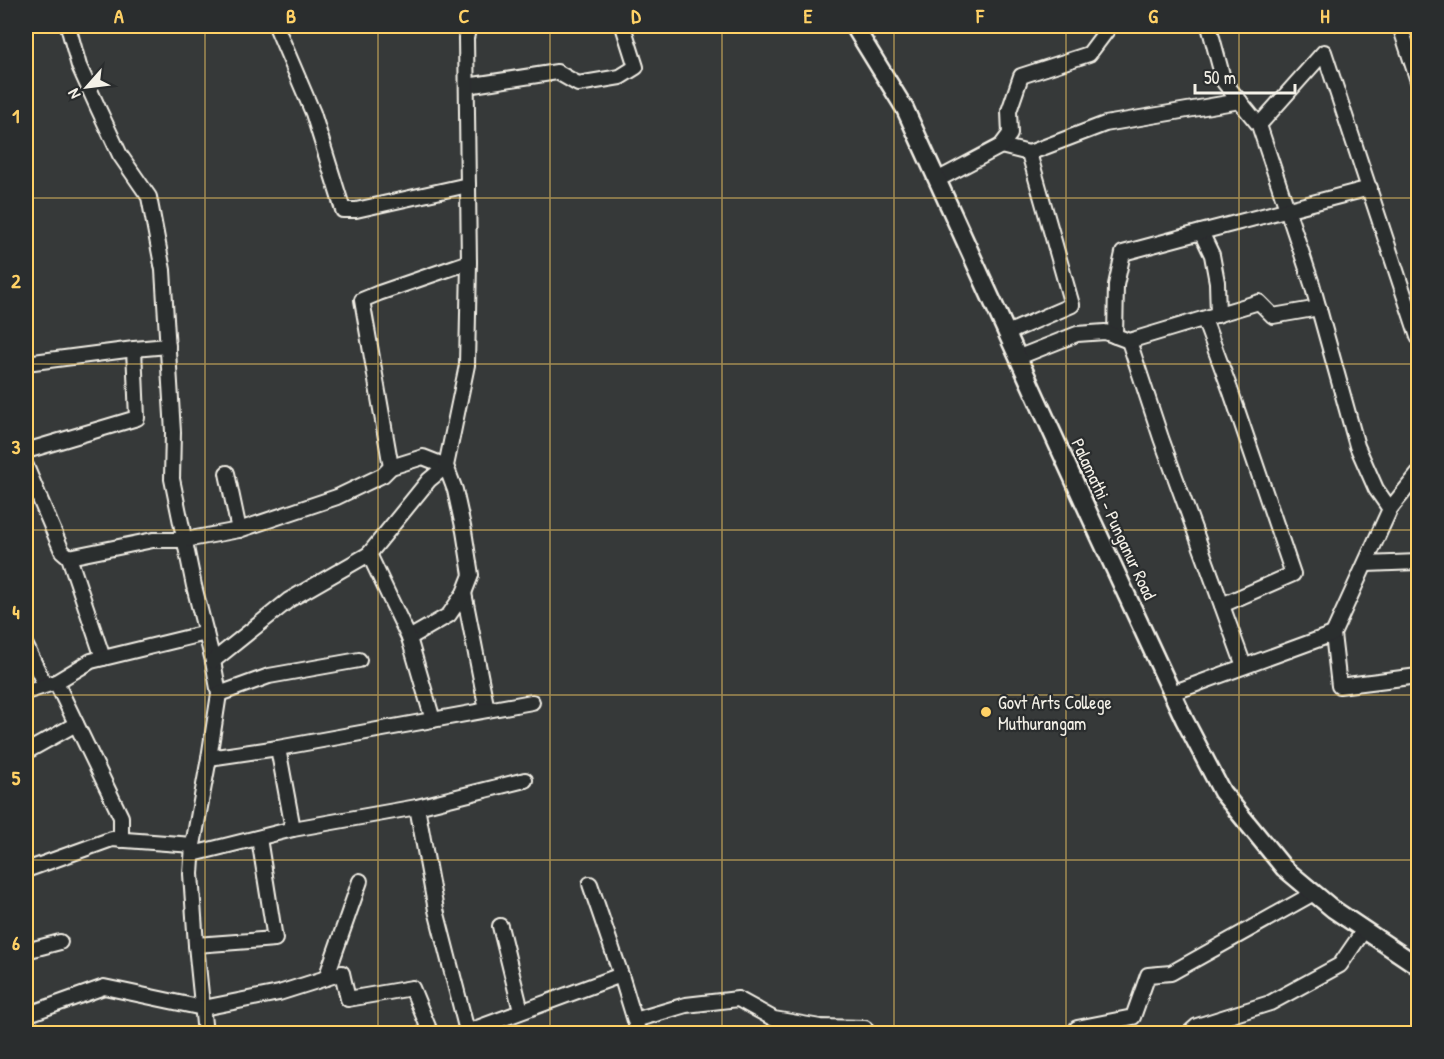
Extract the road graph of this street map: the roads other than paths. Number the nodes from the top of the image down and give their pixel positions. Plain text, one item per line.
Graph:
1 (68, 26) edge
2 (276, 26) edge
3 (469, 26) edge
4 (623, 26) edge
5 (854, 26) edge
6 (1110, 26) edge
7 (1209, 26) edge
8 (1400, 26) edge
9 (1419, 81) edge
10 (467, 86) junction
11 (1239, 101) junction
12 (1259, 125) junction
13 (1001, 146) junction
14 (1029, 153) junction
15 (937, 180) junction
16 (468, 185) junction
17 (1370, 189) junction
18 (1287, 210) junction
19 (1201, 232) junction
20 (469, 262) junction
21 (1318, 308) junction
22 (1218, 315) junction
23 (1204, 319) junction
24 (1007, 333) junction
25 (1115, 336) junction
26 (1419, 337) edge
27 (1129, 341) junction
28 (168, 346) junction
29 (134, 349) junction
30 (1019, 357) junction
31 (26, 363) edge
32 (26, 450) edge
33 (26, 466) edge
34 (446, 466) junction
35 (391, 467) junction
36 (227, 472) dead end
37 (1419, 474) edge
38 (1390, 509) junction
39 (239, 530) junction
40 (185, 540) junction
41 (369, 554) junction
42 (69, 557) junction
43 (1419, 562) edge
44 (1366, 564) junction
45 (464, 593) junction
46 (1222, 605) junction
47 (206, 633) junction
48 (1333, 634) junction
49 (409, 638) junction
50 (26, 646) edge
51 (103, 658) junction
52 (358, 660) dead end
53 (213, 661) junction
54 (1244, 666) junction
55 (1419, 676) edge
56 (50, 684) junction
57 (26, 692) edge
58 (1172, 693) junction
59 (219, 694) junction
60 (532, 702) dead end
61 (487, 710) junction
62 (433, 720) junction
63 (76, 724) junction
64 (279, 748) junction
65 (26, 752) edge
66 (209, 758) junction
67 (525, 780) dead end
68 (417, 807) junction
69 (293, 829) junction
70 (259, 838) junction
71 (121, 840) junction
72 (193, 850) junction
73 (26, 870) edge
74 (360, 881) dead end
75 (590, 884) dead end
76 (1314, 893) junction
77 (500, 926) dead end
78 (1364, 930) junction
79 (60, 942) dead end
80 (196, 945) junction
81 (26, 951) edge
82 (1419, 966) edge
83 (621, 975) junction
84 (326, 978) junction
85 (203, 1008) junction
86 (521, 1011) junction
87 (26, 1015) edge
88 (637, 1027) edge
89 (865, 1028) dead end
90 (1077, 1028) dead end
91 (464, 1032) edge
92 (206, 1034) edge
93 (431, 1034) edge
94 (1188, 1034) edge

1 - 28 street
2 - 16 street
3 - 10 street
4 - 10 street
5 - 15 street, Palamathi - Punganur Road
6 - 13 street
7 - 11 street
8 - 9 street
10 - 16 street
11 - 12 street
11 - 14 street
12 - 17 street
12 - 18 street
13 - 14 street
13 - 15 street
14 - 24 street
15 - 24 street, Palamathi - Punganur Road
16 - 20 street
17 - 18 street
17 - 26 street
18 - 19 street
18 - 21 street
19 - 22 street
19 - 25 street
20 - 34 street
20 - 35 street
21 - 22 street
21 - 38 street
22 - 23 street
23 - 27 street
23 - 46 street
24 - 30 street, Palamathi - Punganur Road
25 - 27 street
25 - 30 street
27 - 46 street
28 - 29 street
28 - 40 street
29 - 31 street
29 - 32 street
30 - 58 street, Palamathi - Punganur Road
33 - 42 street
34 - 35 street
34 - 41 street
34 - 45 street
35 - 39 street
36 - 39 street
37 - 38 street
38 - 44 street
39 - 40 street
40 - 42 street
40 - 47 street
41 - 49 street
41 - 53 street
42 - 51 street
43 - 44 street
44 - 48 street
45 - 49 street
45 - 61 street
46 - 54 street
47 - 51 street
47 - 53 street
48 - 54 street
48 - 55 street
49 - 62 street
50 - 56 street
51 - 56 street
52 - 59 street
53 - 59 street
54 - 58 street
56 - 57 street
56 - 63 street
58 - 76 street, Palamathi - Punganur Road
59 - 66 street
60 - 61 street
61 - 62 street
62 - 64 street
63 - 65 street
63 - 71 street
64 - 66 street
64 - 69 street
66 - 72 street
67 - 68 street
68 - 69 street
68 - 91 street
69 - 70 street
70 - 72 street
70 - 80 street
71 - 72 street
71 - 73 street
72 - 80 street
74 - 84 street
75 - 83 street
76 - 78 street, Palamathi - Punganur Road
76 - 90 street
77 - 86 street
78 - 82 street, Palamathi - Punganur Road
78 - 94 street
79 - 81 street
80 - 85 street
83 - 86 street
83 - 88 street
84 - 85 street
84 - 93 street
85 - 87 street
85 - 92 street
86 - 91 street
88 - 89 street

